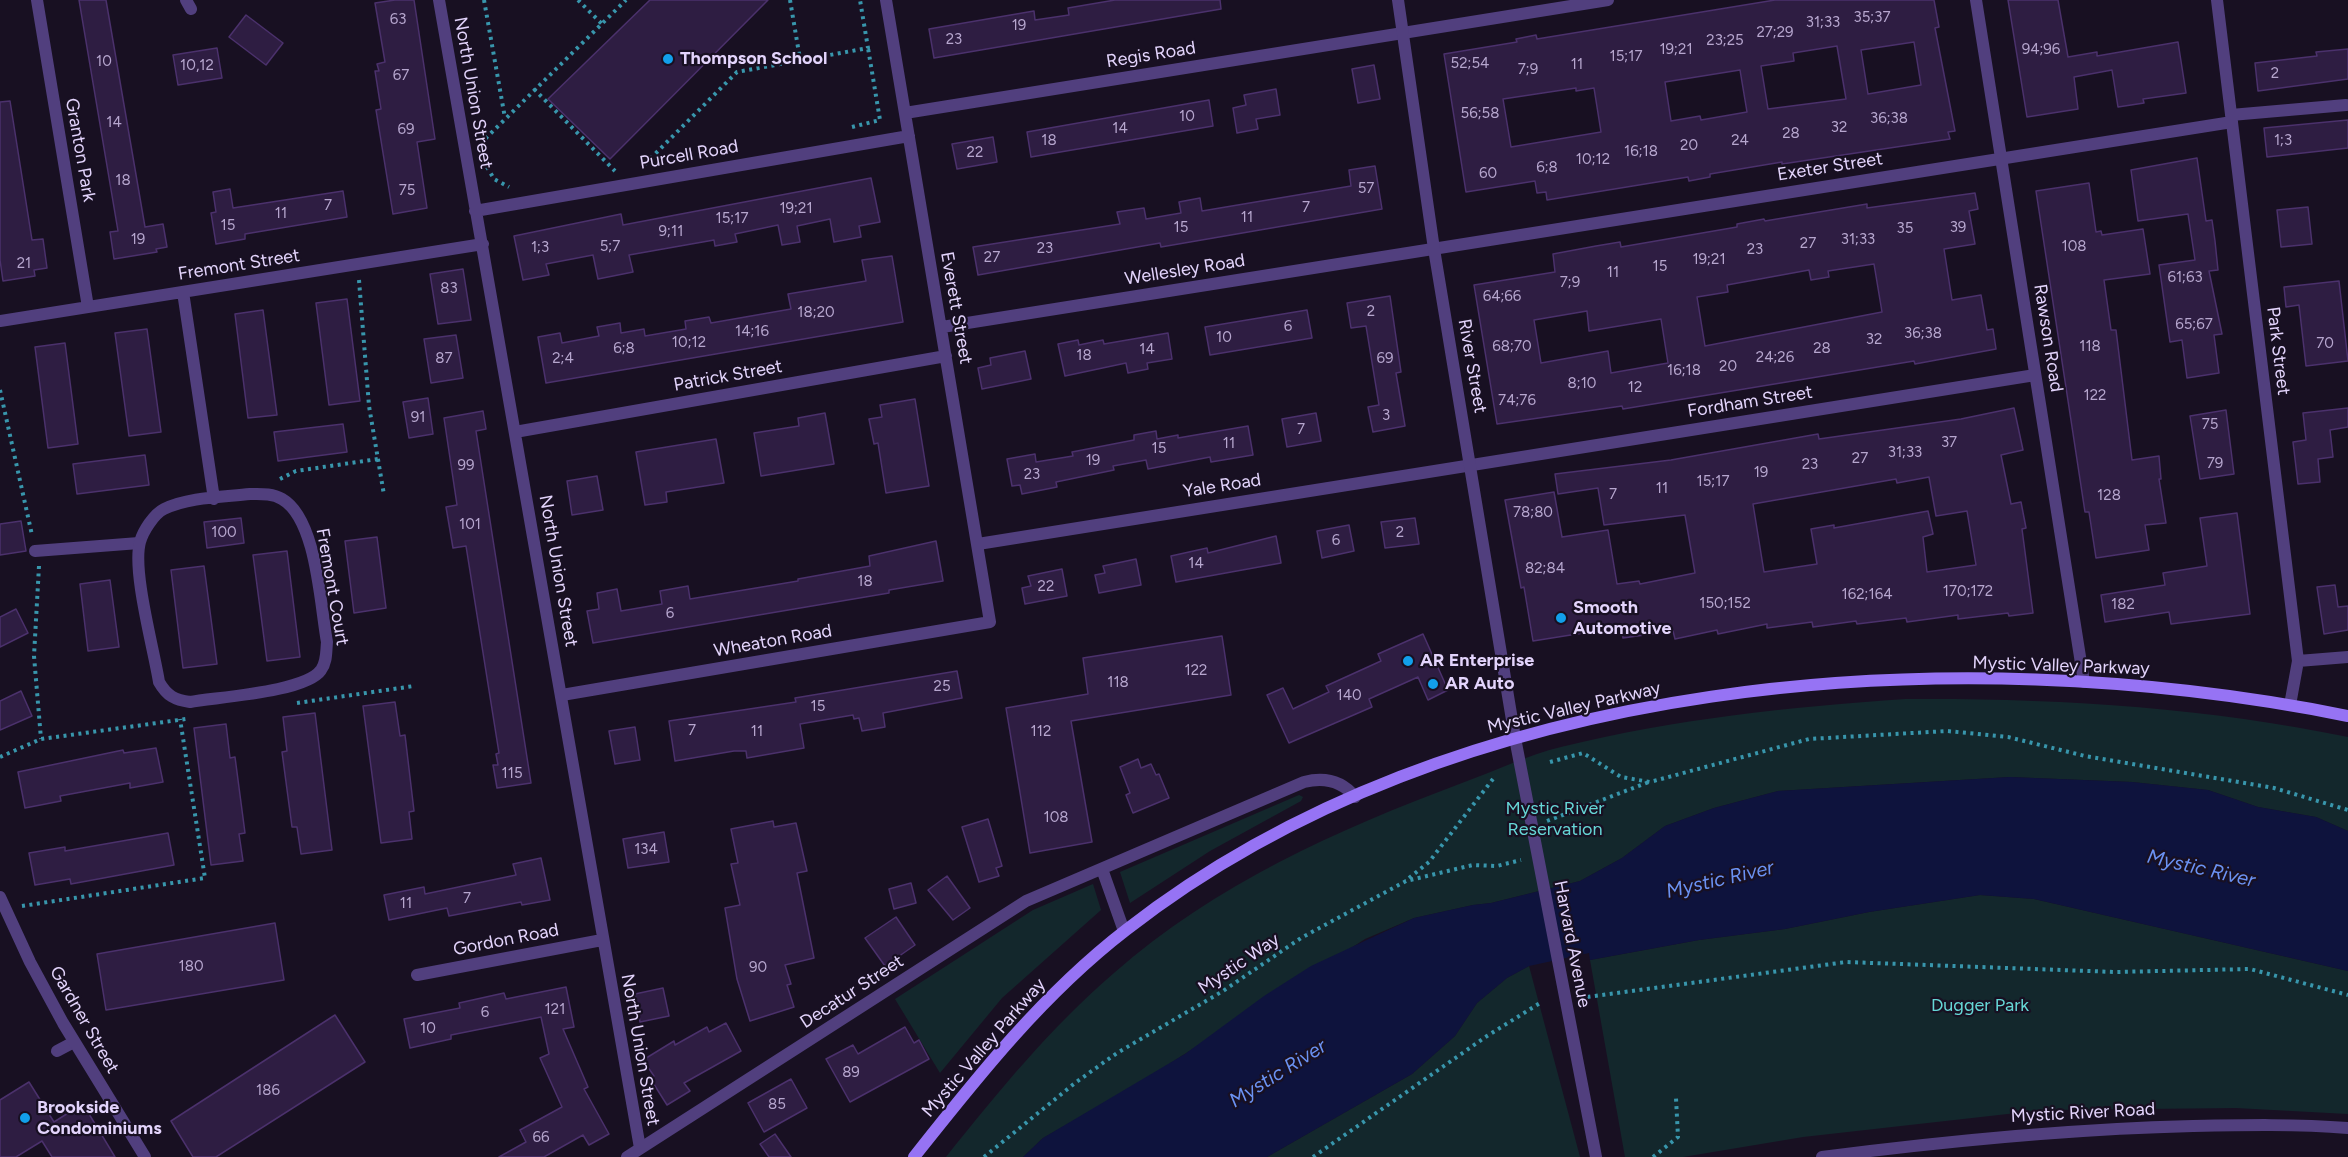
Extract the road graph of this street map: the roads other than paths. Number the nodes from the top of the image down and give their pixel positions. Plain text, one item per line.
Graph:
1 (37, 0) edge
2 (439, 0) edge
3 (886, 0) edge
4 (1398, 0) edge
5 (1608, 0) edge
6 (1977, 0) edge
7 (2217, 0) edge
8 (1403, 33) junction
9 (2346, 105) dead end
10 (905, 113) junction
11 (2231, 119) junction
12 (909, 136) junction
13 (2001, 158) junction
14 (475, 211) junction
15 (483, 244) junction
16 (1434, 249) junction
17 (183, 292) junction
18 (88, 307) junction
19 (0, 321) edge
20 (942, 327) junction
21 (946, 356) junction
22 (2035, 375) junction
23 (515, 432) junction
24 (1470, 464) junction
25 (214, 499) junction
26 (140, 543) junction
27 (978, 544) junction
28 (35, 550) dead end
29 (990, 622) joint
30 (2348, 657) edge
31 (2298, 661) junction
32 (2084, 682) junction
33 (562, 695) junction
34 (2290, 705) junction
35 (2348, 716) edge
36 (1515, 738) junction
37 (1355, 797) junction
38 (1102, 868) junction
39 (3, 903) edge
40 (1124, 931) junction
41 (602, 940) junction
42 (417, 975) dead end
43 (74, 1042) junction
44 (57, 1051) dead end
45 (2348, 1128) edge
46 (640, 1148) junction
47 (145, 1157) edge
48 (627, 1157) edge
49 (914, 1157) edge
50 (1596, 1157) edge
51 (1822, 1157) edge

1 - 18 street, Granton Park
2 - 14 street, North Union Street
3 - 10 street, Everett Street
4 - 8 street, River Street
5 - 8 street, Regis Road
6 - 13 street, Rawson Road
7 - 11 street, Park Street
8 - 10 street, Regis Road
8 - 16 street, River Street
9 - 11 street, Exeter Street
10 - 12 street, Everett Street
11 - 13 street, Exeter Street
11 - 31 street, Park Street
12 - 14 street, Purcell Road
12 - 20 street, Everett Street
13 - 16 street, Exeter Street
13 - 22 street, Rawson Road
14 - 15 street, North Union Street
15 - 17 street, Fremont Street
15 - 23 street, North Union Street
16 - 20 street, Wellesley Road
16 - 24 street, River Street
17 - 18 street, Fremont Street
17 - 25 street
18 - 19 street, Fremont Street
20 - 21 street, Everett Street
21 - 23 street, Patrick Street
21 - 27 street, Everett Street
22 - 24 street, Fordham Street
22 - 32 street, Rawson Road
23 - 33 street, North Union Street
24 - 27 street, Yale Road
24 - 36 street, River Street
25 - 26 street, Fremont Court
25 - 26 street, Fremont Court
26 - 28 street
27 - 29 street, Everett Street
29 - 33 street, Wheaton Road
30 - 31 street
31 - 34 street, Park Street
32 - 34 main road, Mystic Valley Parkway
32 - 36 main road, Mystic Valley Parkway
33 - 41 street, North Union Street
34 - 35 main road, Mystic Valley Parkway
36 - 37 main road, Mystic Valley Parkway
36 - 50 street, Harvard Avenue
37 - 38 street, Decatur Street
37 - 40 main road, Mystic Valley Parkway
38 - 40 street
38 - 46 street, Decatur Street
39 - 43 street, Gardner Street
40 - 49 main road, Mystic Valley Parkway
41 - 42 street, Gordon Road
41 - 46 street, North Union Street
43 - 44 street
43 - 47 street, Gardner Street
45 - 51 street, Mystic River Road
46 - 48 street, Decatur Street

